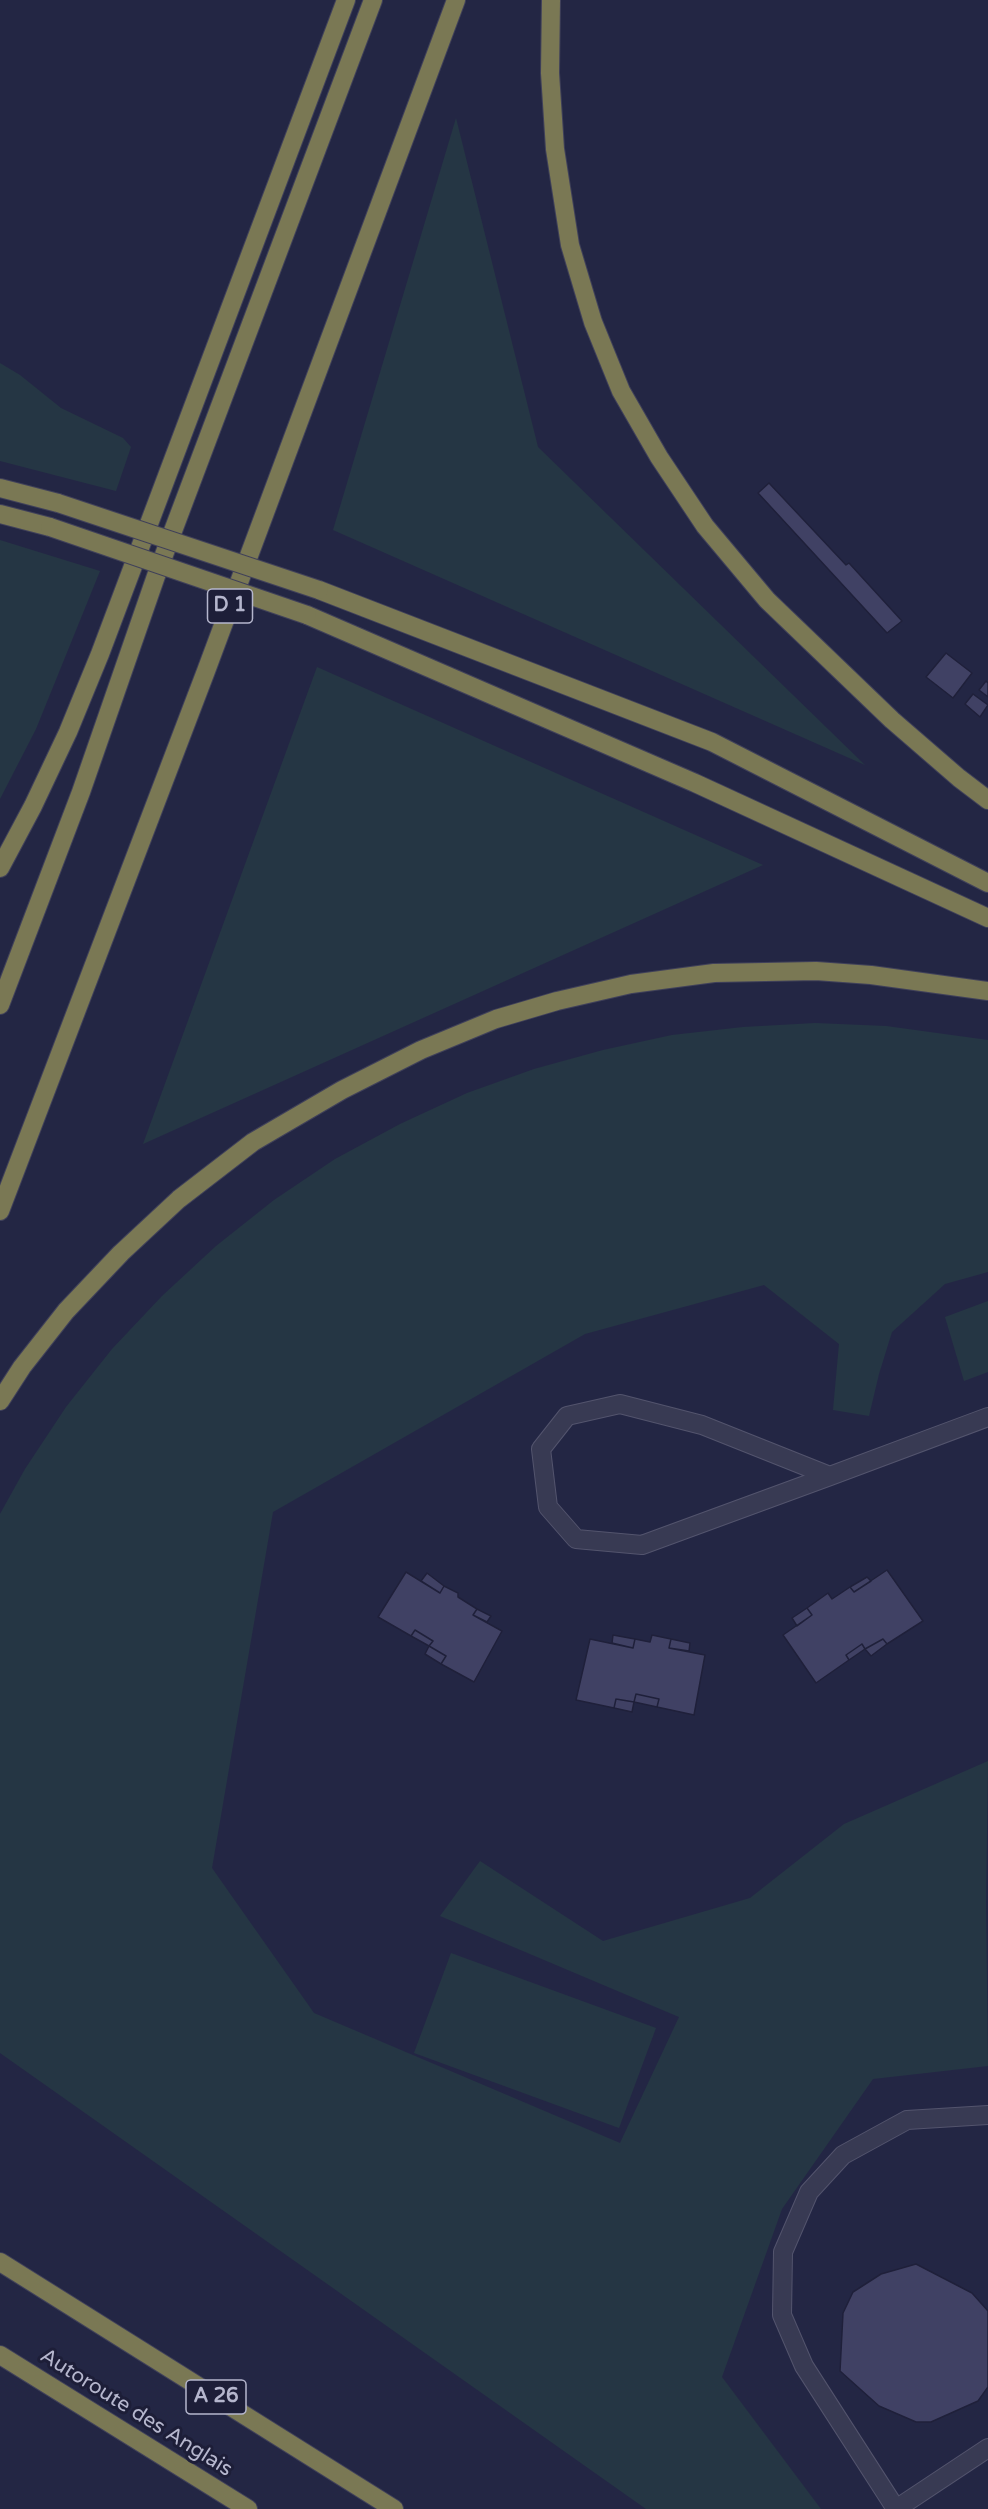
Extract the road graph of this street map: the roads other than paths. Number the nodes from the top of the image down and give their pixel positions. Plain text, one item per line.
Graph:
1 (346, 0) edge
2 (373, 0) edge
3 (456, 0) edge
4 (551, 0) edge
5 (0, 488) edge
6 (0, 514) edge
7 (988, 800) edge
8 (0, 867) edge
9 (988, 883) edge
10 (988, 918) edge
11 (988, 991) edge
12 (0, 1005) edge
13 (0, 1211) edge
14 (0, 1401) edge
15 (988, 1417) edge
16 (830, 1476) junction
17 (988, 2115) edge
18 (0, 2262) edge
19 (0, 2355) edge
20 (988, 2448) edge
21 (248, 2509) edge
22 (394, 2509) edge

1 - 8 highway
2 - 12 highway
3 - 13 highway, D 1
4 - 7 highway
5 - 9 highway, bridge
6 - 10 highway, bridge
11 - 14 highway
15 - 16 lane
16 - 16 lane
17 - 20 lane
18 - 22 highway, A 26
19 - 21 highway, Autoroute des Anglais

